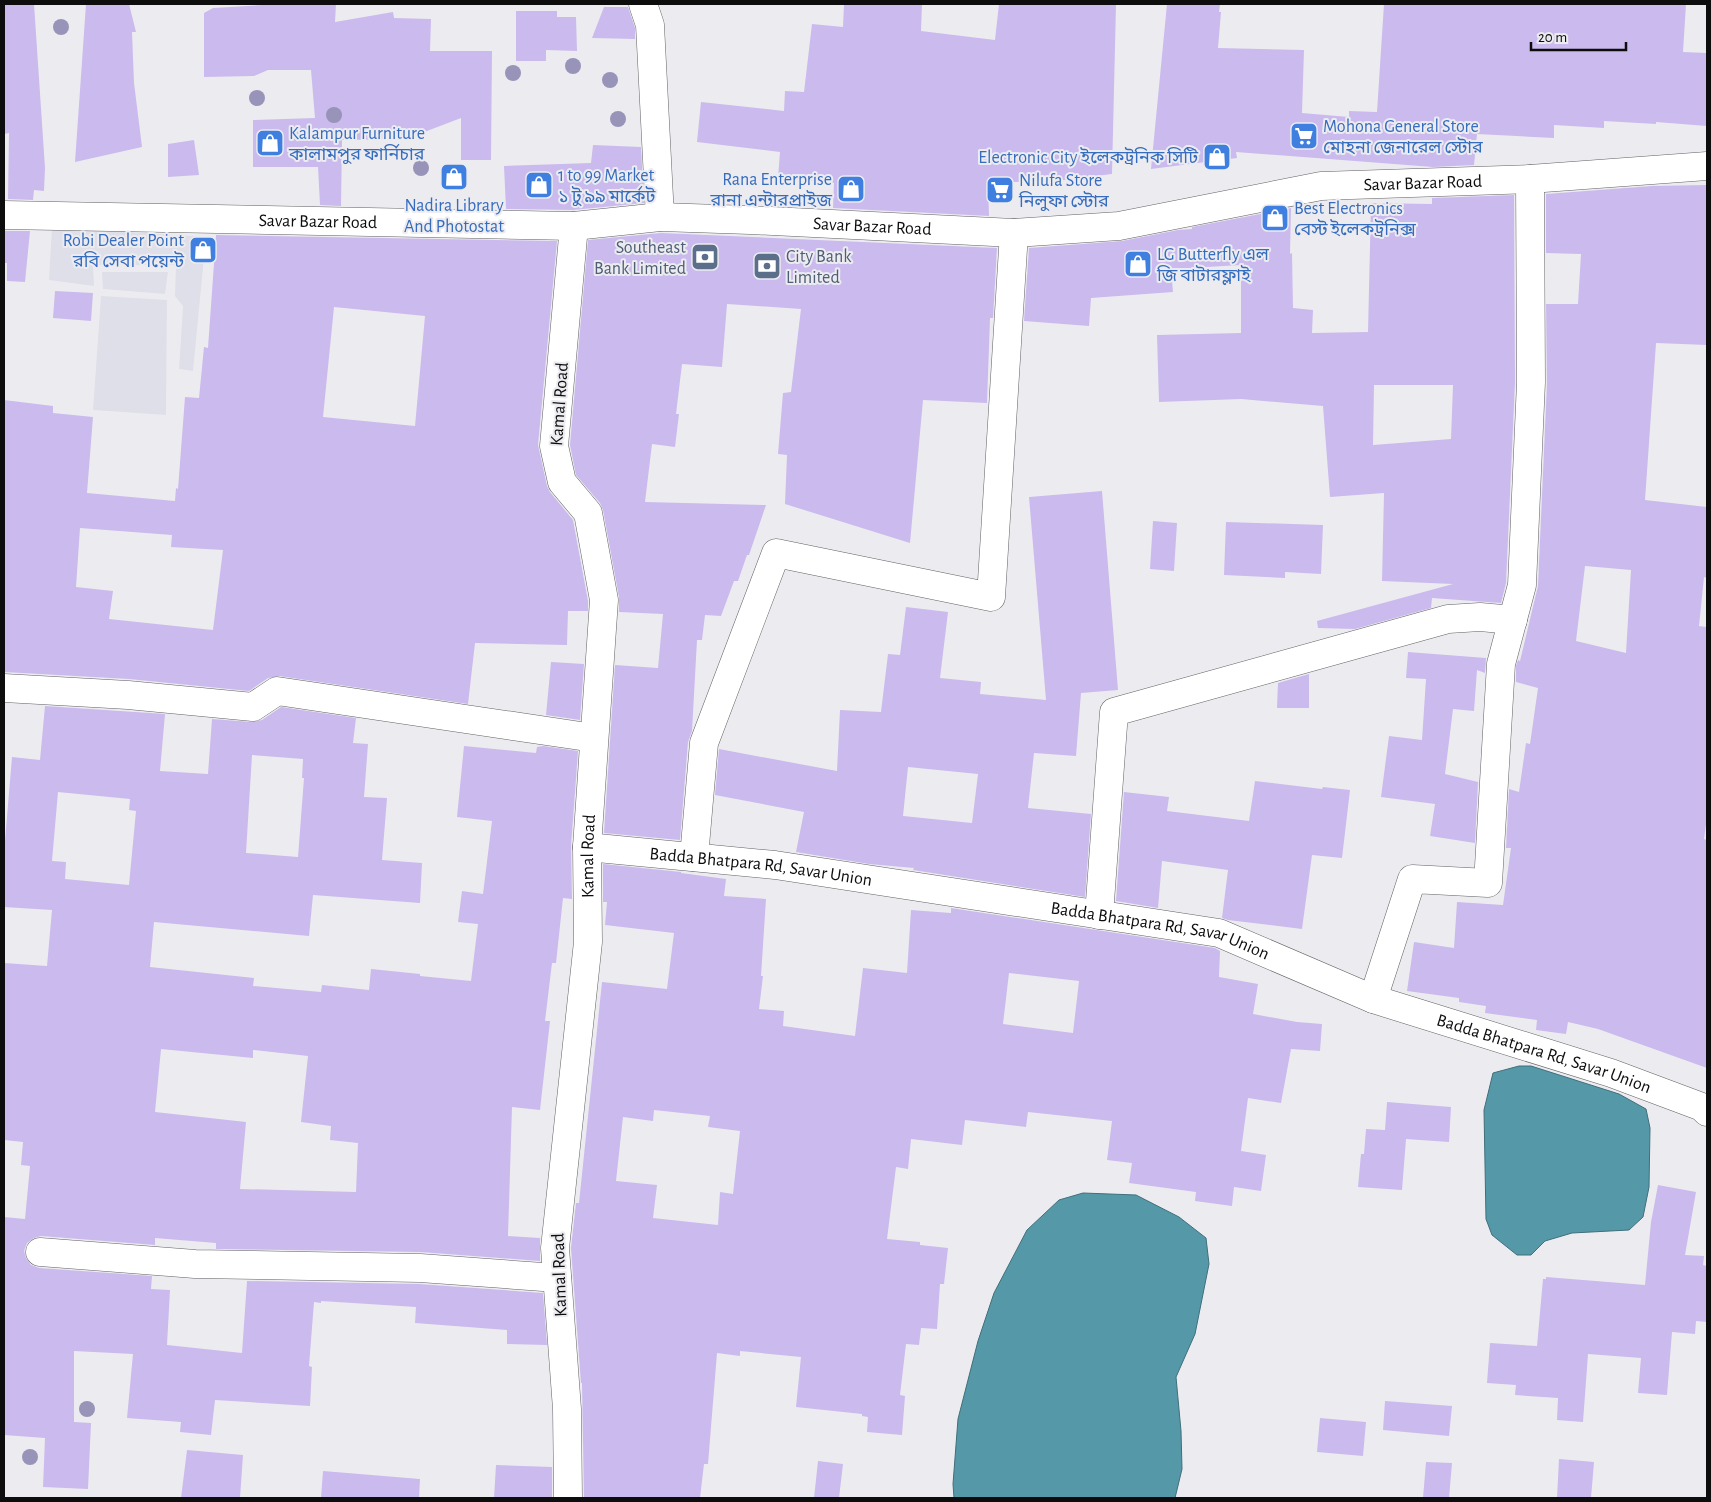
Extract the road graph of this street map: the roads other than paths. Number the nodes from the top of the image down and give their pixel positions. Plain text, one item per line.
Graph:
1 (643, 4) edge
2 (1707, 166) edge
3 (1530, 178) junction
4 (4, 215) edge
5 (660, 217) junction
6 (574, 226) junction
7 (1014, 233) junction
8 (1513, 620) junction
9 (4, 688) edge
10 (594, 738) junction
11 (587, 847) junction
12 (694, 857) junction
13 (1099, 915) junction
14 (1373, 999) junction
15 (1707, 1112) edge
16 (40, 1252) dead end
17 (557, 1278) junction
18 (568, 1498) edge

1 - 5 street
2 - 3 street, Savar Bazar Road
3 - 7 street, Savar Bazar Road
3 - 8 street
4 - 6 street, Savar Bazar Road
5 - 6 street, Savar Bazar Road
5 - 7 street, Savar Bazar Road
6 - 10 street, Kamal Road
7 - 12 street
8 - 13 street
8 - 14 street
9 - 10 street
10 - 11 street, Kamal Road
11 - 12 street, Badda Bhatpara Rd, Savar Union
11 - 17 street, Kamal Road
12 - 13 street, Badda Bhatpara Rd, Savar Union
13 - 14 street, Badda Bhatpara Rd, Savar Union
14 - 15 street, Badda Bhatpara Rd, Savar Union
16 - 17 street
17 - 18 street, Kamal Road

